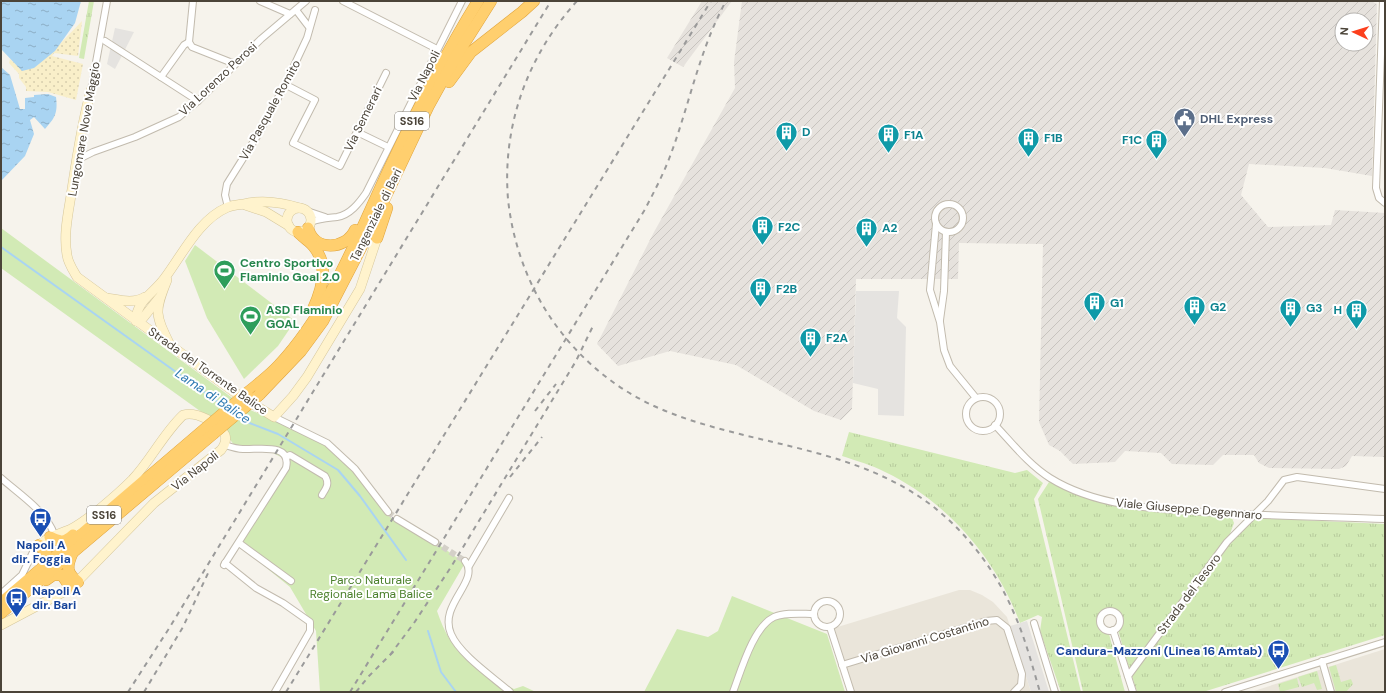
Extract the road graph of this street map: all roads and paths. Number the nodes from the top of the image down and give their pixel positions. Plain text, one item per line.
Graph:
1 (107, 1) edge
2 (193, 1) edge
3 (260, 1) edge
4 (306, 1) edge
5 (342, 1) edge
6 (462, 1) edge
7 (477, 1) edge
8 (491, 1) edge
9 (534, 1) edge
10 (1383, 1) edge
11 (296, 10) junction
12 (315, 10) dead end
13 (290, 14) junction
14 (309, 27) junction
15 (105, 41) dead end
16 (189, 42) junction
17 (437, 49) junction
18 (235, 64) junction
19 (386, 73) dead end
20 (161, 77) junction
21 (290, 87) dead end
22 (91, 90) joint
23 (198, 101) junction
24 (429, 105) junction
25 (357, 132) junction
26 (411, 142) junction
27 (392, 151) junction
28 (77, 160) junction
29 (243, 204) junction
30 (1385, 204) edge
31 (228, 207) junction
32 (304, 210) junction
33 (326, 218) junction
34 (936, 224) junction
35 (289, 226) junction
36 (306, 227) junction
37 (946, 232) junction
38 (377, 238) joint
39 (67, 257) joint
40 (171, 269) junction
41 (162, 293) junction
42 (148, 296) junction
43 (104, 297) junction
44 (136, 321) junction
45 (940, 322) junction
46 (171, 346) junction
47 (288, 353) junction
48 (976, 398) junction
49 (274, 416) junction
50 (995, 425) junction
51 (210, 430) junction
52 (225, 445) junction
53 (286, 457) junction
54 (1, 478) edge
55 (1385, 489) edge
56 (322, 495) dead end
57 (510, 498) dead end
58 (388, 512) tunnel mouth
59 (1253, 515) junction
60 (397, 519) tunnel mouth
61 (1385, 519) edge
62 (92, 525) junction
63 (52, 536) junction
64 (238, 542) junction
65 (435, 542) tunnel mouth
66 (39, 545) junction
67 (74, 552) junction
68 (45, 565) junction
69 (291, 581) dead end
70 (74, 585) junction
71 (1, 594) edge
72 (24, 594) junction
73 (1, 603) edge
74 (1, 613) edge
75 (814, 614) junction
76 (1034, 623) dead end
77 (1, 625) edge
78 (830, 627) junction
79 (1113, 630) dead end
80 (1385, 642) edge
81 (1322, 661) junction
82 (842, 665) junction
83 (1128, 676) junction
84 (275, 692) edge
85 (510, 692) edge
86 (732, 692) edge
87 (851, 692) edge
88 (1014, 692) edge
89 (1055, 692) edge
90 (1133, 692) edge
91 (1226, 692) edge
92 (1331, 692) edge

1 - 22 street, Lungomare Nove Maggio
2 - 16 street
3 - 13 street
4 - 11 street, Via Lorenzo Perosi
5 - 17 street
6 - 17 street, Via Napoli
7 - 27 highway, Tangenziale di Bari / SS16
8 - 24 highway, Tangenziale di Bari / SS16
9 - 24 highway
10 - 30 street
11 - 13 street, Via Lorenzo Perosi
11 - 14 street
12 - 14 street, Via Pasquale Romito
13 - 18 street, Via Lorenzo Perosi
14 - 31 street, Via Pasquale Romito
15 - 20 street
16 - 18 street
16 - 20 street
17 - 27 street, Via Napoli
18 - 23 street, Via Lorenzo Perosi
19 - 25 street, Via Semerari
20 - 23 street
21 - 25 street, Via Semerari
22 - 28 street, Lungomare Nove Maggio
23 - 28 street, Via Lorenzo Perosi
24 - 26 highway, Tangenziale di Bari / SS16
25 - 27 street
26 - 38 highway
26 - 51 highway, Tangenziale di Bari / SS16, bridge
27 - 33 street, Via Napoli
27 - 36 highway
27 - 47 highway, Tangenziale di Bari / SS16
28 - 39 street, Lungomare Nove Maggio
29 - 31 street
29 - 32 street
29 - 35 street
31 - 40 street
32 - 33 street
32 - 35 street
32 - 36 street
33 - 36 street, Via Napoli
34 - 37 street
34 - 37 street
34 - 45 street
35 - 36 street
36 - 47 highway
37 - 45 street
38 - 49 street
39 - 43 street, Strada del Torrente Balice
40 - 41 street
40 - 42 street
41 - 44 street
41 - 46 street
42 - 43 street
42 - 44 street
43 - 44 street, Strada del Torrente Balice
44 - 46 street, Strada del Torrente Balice
45 - 48 street
46 - 49 street, Strada del Torrente Balice
47 - 51 highway, Tangenziale di Bari / SS16, bridge
48 - 50 street
48 - 50 street
49 - 58 street, Strada del Torrente Balice
50 - 59 street, Viale Giuseppe Degennaro
51 - 62 highway, Tangenziale di Bari / SS16
51 - 67 highway, Tangenziale di Bari / SS16
52 - 53 street
52 - 63 street, Via Napoli
52 - 70 street, Via Napoli
53 - 56 street
53 - 64 street
54 - 63 street
55 - 59 street, Strada del Tesoro
57 - 85 street
59 - 61 street, Viale Giuseppe Degennaro
59 - 83 street, Strada del Tesoro
60 - 65 street
62 - 63 highway
62 - 68 highway, Tangenziale di Bari / SS16
63 - 66 street, Via Napoli
64 - 69 street
64 - 84 street
66 - 68 highway
66 - 71 street
67 - 70 highway
67 - 72 highway, Tangenziale di Bari / SS16
68 - 73 highway, Tangenziale di Bari / SS16
70 - 72 highway
70 - 77 street, Via Napoli
72 - 74 highway, Tangenziale di Bari / SS16
75 - 78 street
75 - 78 street
75 - 86 street
76 - 89 street
78 - 82 street
79 - 83 street
80 - 81 street
81 - 91 street
81 - 92 street
82 - 87 street
82 - 88 street, Via Giovanni Costantino
83 - 90 street

